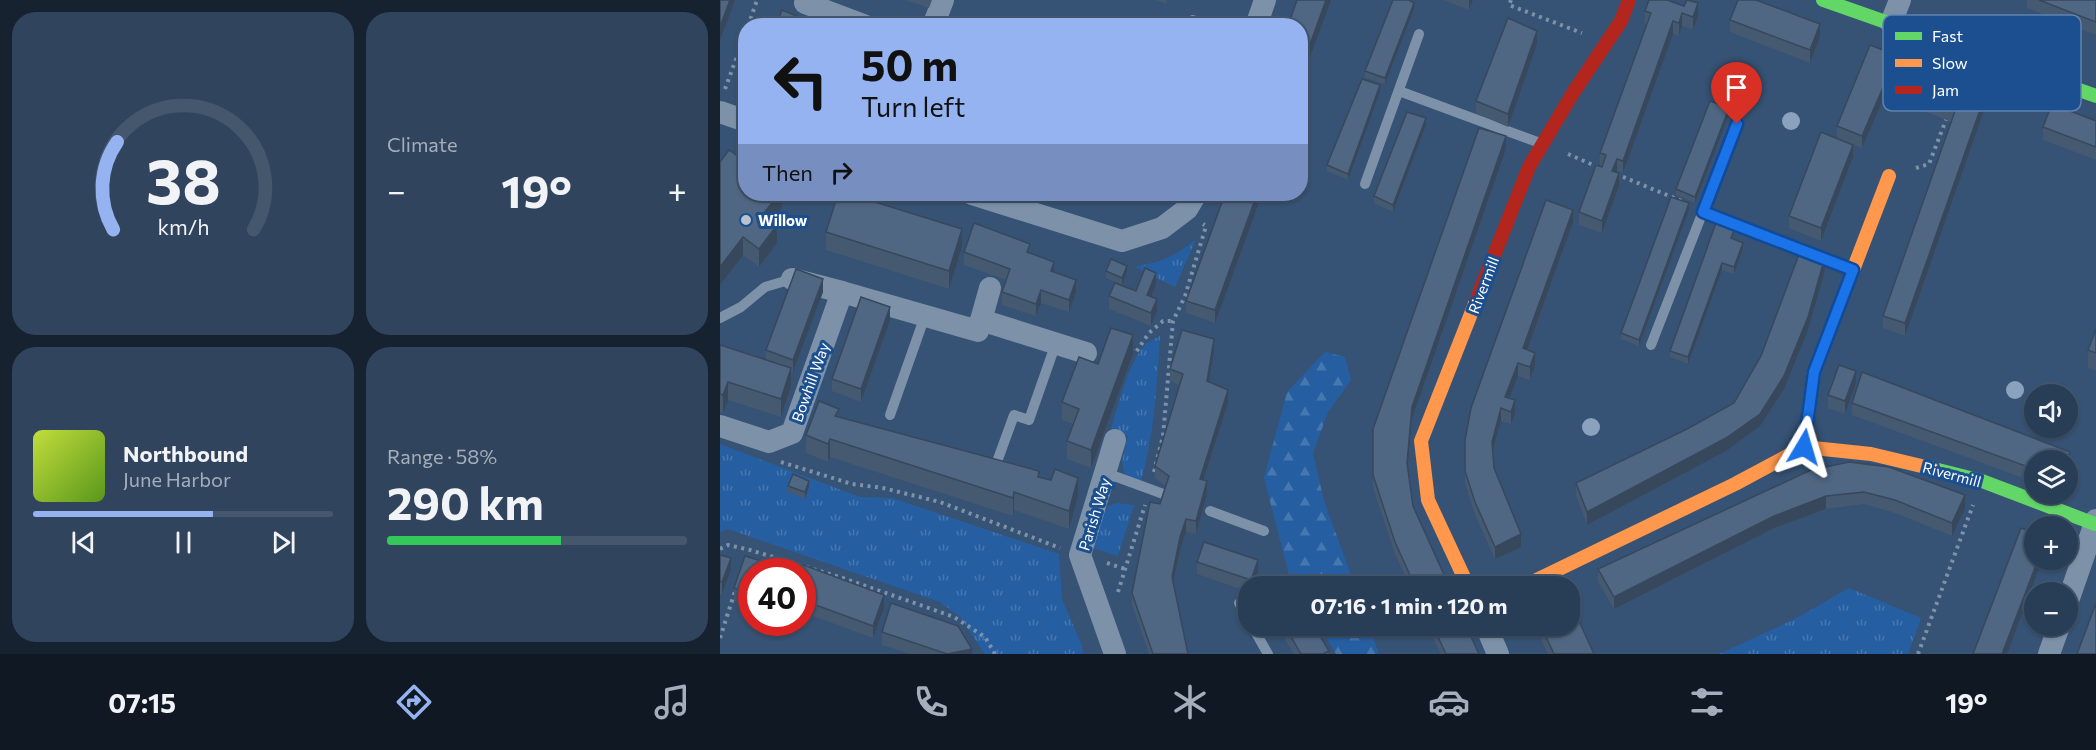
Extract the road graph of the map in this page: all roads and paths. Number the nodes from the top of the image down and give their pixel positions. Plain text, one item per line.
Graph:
1 (757, 0) edge
2 (943, 0) edge
3 (1265, 0) edge
4 (1511, 0) edge
5 (1629, 0) edge
6 (1823, 0) edge
7 (1900, 0) edge
8 (805, 3) dead end
9 (1894, 15) edge
10 (751, 18) edge
11 (845, 18) edge
12 (936, 18) edge
13 (1259, 18) edge
14 (1883, 20) edge
15 (1419, 34) dead end
16 (1607, 42) junction
17 (738, 58) edge
18 (1399, 91) junction
19 (2081, 91) edge
20 (2096, 96) edge
21 (722, 110) edge
22 (1949, 111) edge
23 (738, 117) edge
24 (1737, 124) dead end
25 (1543, 144) junction
26 (1889, 176) joint
27 (1365, 184) dead end
28 (994, 201) edge
29 (1192, 201) edge
30 (1703, 211) junction
31 (1853, 270) junction
32 (792, 279) joint
33 (990, 288) dead end
34 (842, 292) junction
35 (925, 316) junction
36 (720, 318) edge
37 (981, 320) junction
38 (1173, 321) junction
39 (1056, 343) junction
40 (1652, 345) dead end
41 (1124, 348) edge
42 (1086, 352) dead end
43 (890, 415) dead end
44 (720, 426) edge
45 (1115, 440) dead end
46 (1804, 447) junction
47 (998, 459) edge
48 (775, 460) dead end
49 (1106, 473) junction
50 (1982, 481) junction
51 (1149, 489) junction
52 (1166, 495) edge
53 (1210, 511) dead end
54 (2095, 522) edge
55 (1264, 531) dead end
56 (720, 549) edge
57 (2092, 551) edge
58 (1080, 555) junction
59 (1125, 569) junction
60 (1463, 576) edge
61 (1545, 576) edge
62 (2077, 582) edge
63 (737, 583) edge
64 (1116, 600) dead end
65 (1258, 636) edge
66 (1490, 636) edge
67 (2055, 636) edge
68 (720, 638) edge
69 (995, 654) edge
70 (1115, 654) edge
71 (1268, 654) edge
72 (1498, 654) edge
73 (1918, 654) edge
74 (2049, 654) edge

1 - 10 path
2 - 12 street
3 - 13 street
4 - 16 path
5 - 16 street, Rivermill
6 - 14 street
7 - 9 street
8 - 11 street
15 - 18 lane
16 - 25 street, Rivermill
17 - 21 path
18 - 25 lane
18 - 27 lane
19 - 20 street
21 - 23 street
22 - 26 path
24 - 30 lane
25 - 30 path
25 - 60 street, Rivermill
26 - 31 street
28 - 29 street
29 - 38 path
30 - 31 lane
30 - 40 lane
31 - 46 street
32 - 34 street
32 - 36 lane
33 - 37 street
34 - 35 street
34 - 44 street, Bowhill Way
35 - 37 street
35 - 43 lane
37 - 39 street
38 - 41 path
38 - 51 path
39 - 42 street
39 - 47 lane
45 - 49 street, Parish Way
46 - 50 street, Rivermill
46 - 61 street
48 - 58 path
49 - 51 lane
49 - 58 street, Parish Way
50 - 54 street, Rivermill
50 - 73 path
51 - 52 lane
51 - 59 path
53 - 55 lane
54 - 57 street, Rivermill
56 - 69 path
57 - 62 street, Rivermill
58 - 59 path
58 - 70 street, Parish Way
59 - 64 path
63 - 68 path
65 - 71 lane
66 - 72 street
67 - 74 street

